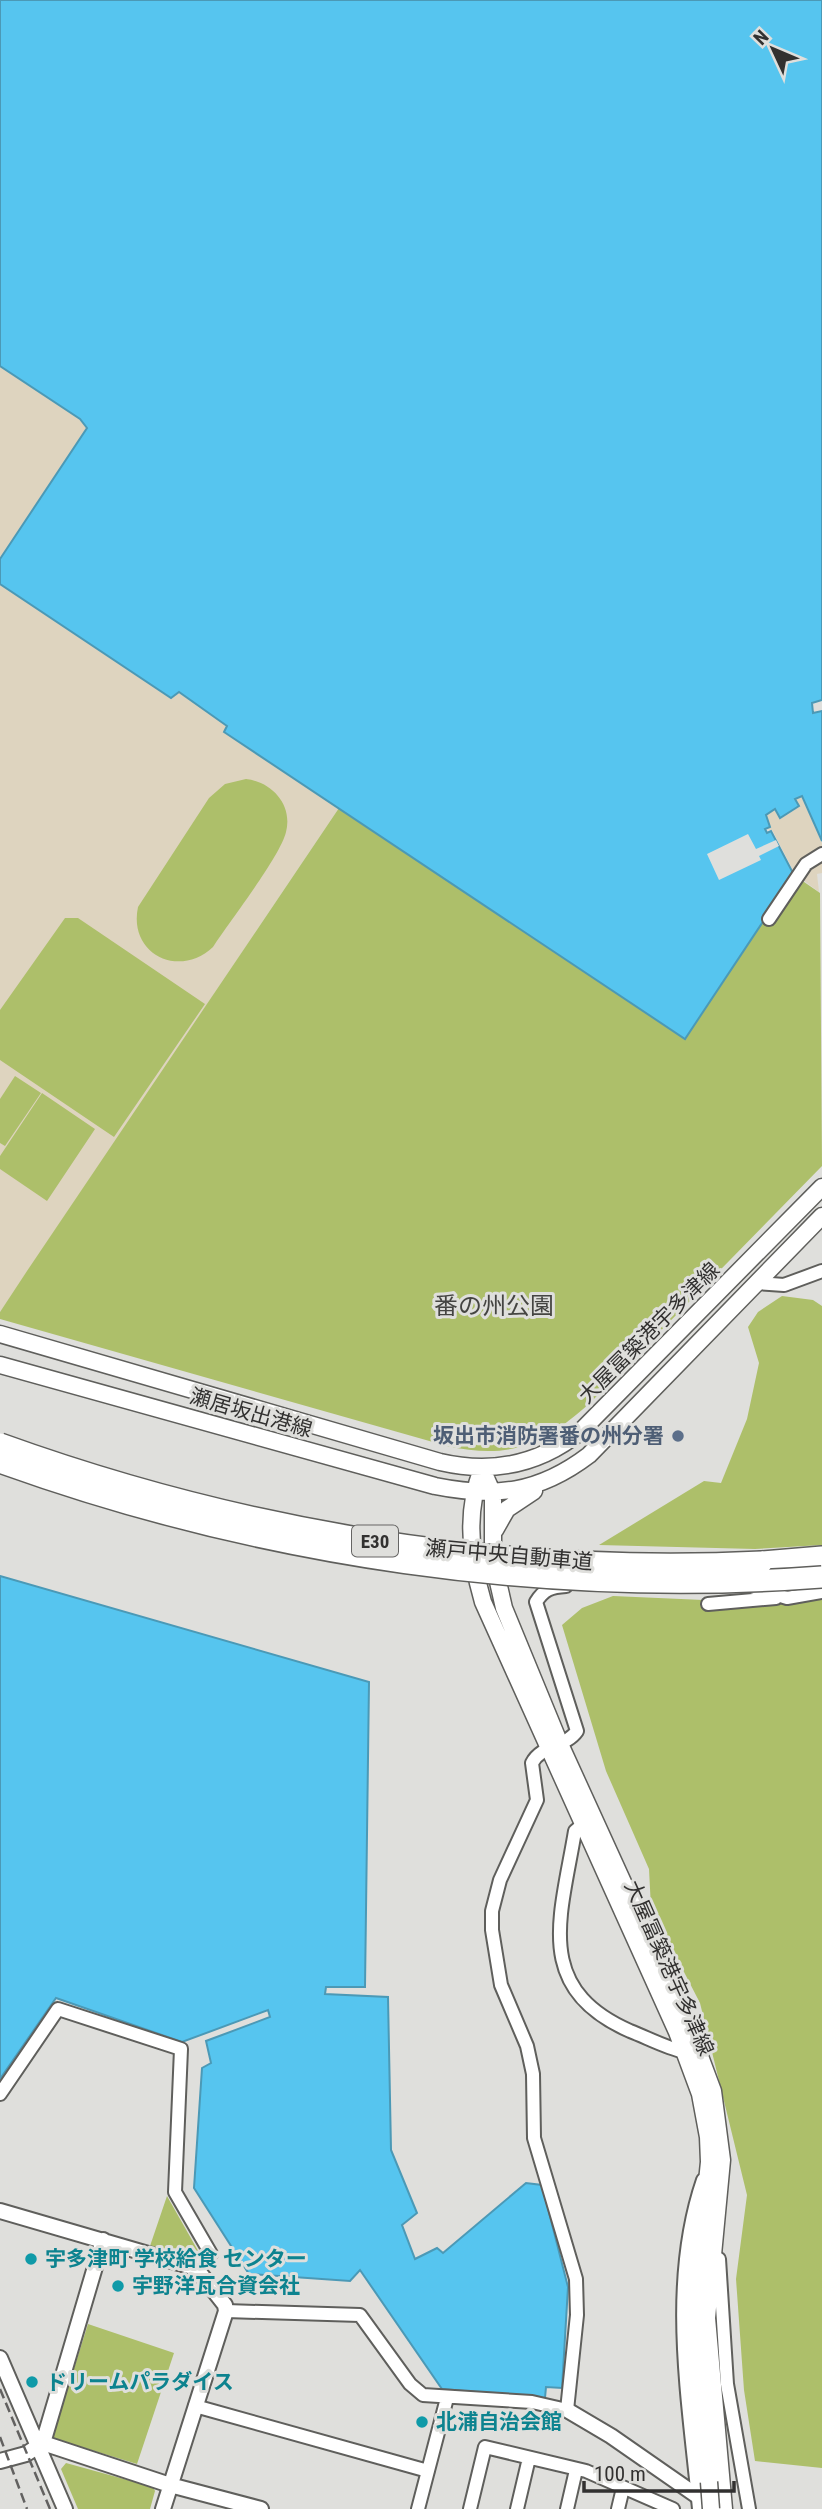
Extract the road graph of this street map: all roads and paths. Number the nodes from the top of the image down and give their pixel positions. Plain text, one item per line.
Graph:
1 (822, 854) edge
2 (769, 919) dead end
3 (822, 1187) edge
4 (822, 1216) edge
5 (822, 1271) edge
6 (757, 1283) junction
7 (0, 1334) edge
8 (672, 1339) junction
9 (688, 1354) junction
10 (0, 1365) edge
11 (0, 1444) edge
12 (589, 1455) junction
13 (0, 1462) edge
14 (482, 1469) junction
15 (473, 1493) junction
16 (493, 1494) junction
17 (492, 1542) junction
18 (822, 1558) edge
19 (822, 1577) edge
20 (646, 1582) junction
21 (822, 1590) edge
22 (787, 1598) junction
23 (708, 1604) dead end
24 (554, 1746) junction
25 (582, 1825) junction
26 (640, 1935) junction
27 (692, 2050) junction
28 (0, 2094) edge
29 (709, 2162) junction
30 (0, 2211) edge
31 (718, 2216) junction
32 (103, 2240) junction
33 (196, 2268) junction
34 (226, 2311) junction
35 (0, 2358) edge
36 (447, 2398) junction
37 (195, 2406) junction
38 (567, 2410) junction
39 (40, 2445) junction
40 (529, 2458) junction
41 (0, 2461) edge
42 (576, 2469) junction
43 (428, 2471) junction
44 (715, 2482) junction
45 (170, 2484) junction
46 (624, 2488) junction
47 (699, 2502) edge
48 (217, 2503) edge
49 (65, 2509) edge
50 (163, 2509) edge
51 (261, 2509) edge
52 (418, 2509) edge
53 (470, 2509) edge
54 (517, 2509) edge
55 (567, 2509) edge
56 (618, 2509) edge
57 (673, 2509) edge
58 (714, 2509) edge
59 (724, 2509) edge
60 (749, 2509) edge

1 - 2 street
3 - 8 main road, 大屋冨築港宇多津線
4 - 6 main road, 大屋冨築港宇多津線
5 - 6 street
6 - 9 main road, 大屋冨築港宇多津線
7 - 14 main road, 瀬居坂出港線
8 - 9 main road
8 - 14 main road, 大屋冨築港宇多津線
9 - 12 main road, 大屋冨築港宇多津線
10 - 15 main road, 瀬居坂出港線
11 - 18 highway, 瀬戸中央自動車道 / E30, bridge
12 - 16 main road, 大屋冨築港宇多津線
12 - 17 main road
13 - 20 highway, 瀬戸中央自動車道 / E30, bridge
14 - 15 main road, 大屋冨築港宇多津線
14 - 16 main road, 大屋冨築港宇多津線
15 - 16 main road, 瀬居坂出港線
15 - 24 main road, 大屋冨築港宇多津線
16 - 17 main road, 大屋冨築港宇多津線
17 - 24 main road, 大屋冨築港宇多津線
19 - 20 highway, 瀬戸中央自動車道 / E30, bridge
20 - 21 highway, bridge
21 - 22 street
22 - 23 street
22 - 24 street
24 - 25 main road, 大屋冨築港宇多津線
24 - 26 main road, 大屋冨築港宇多津線
24 - 38 street
25 - 26 main road, 大屋冨築港宇多津線
25 - 27 street
26 - 27 main road, 大屋冨築港宇多津線
27 - 29 main road, 大屋冨築港宇多津線
27 - 31 main road, 大屋冨築港宇多津線
28 - 33 street
29 - 44 main road, 大屋冨築港宇多津線
29 - 47 street
30 - 32 street
31 - 44 main road, 大屋冨築港宇多津線
31 - 60 street
32 - 33 street
32 - 39 street
33 - 34 street
34 - 36 street
34 - 37 street
35 - 39 street
36 - 38 street
36 - 43 street
37 - 43 street
37 - 45 street
38 - 47 street
39 - 41 street
39 - 45 street
39 - 49 street
40 - 42 street
40 - 53 street
40 - 54 street
42 - 46 street
42 - 55 street
43 - 52 street
44 - 58 main road, 大屋冨築港宇多津線, bridge
44 - 59 main road, 大屋冨築港宇多津線
45 - 48 street
45 - 50 street
46 - 56 street
46 - 57 street
47 - 58 street
48 - 51 street

